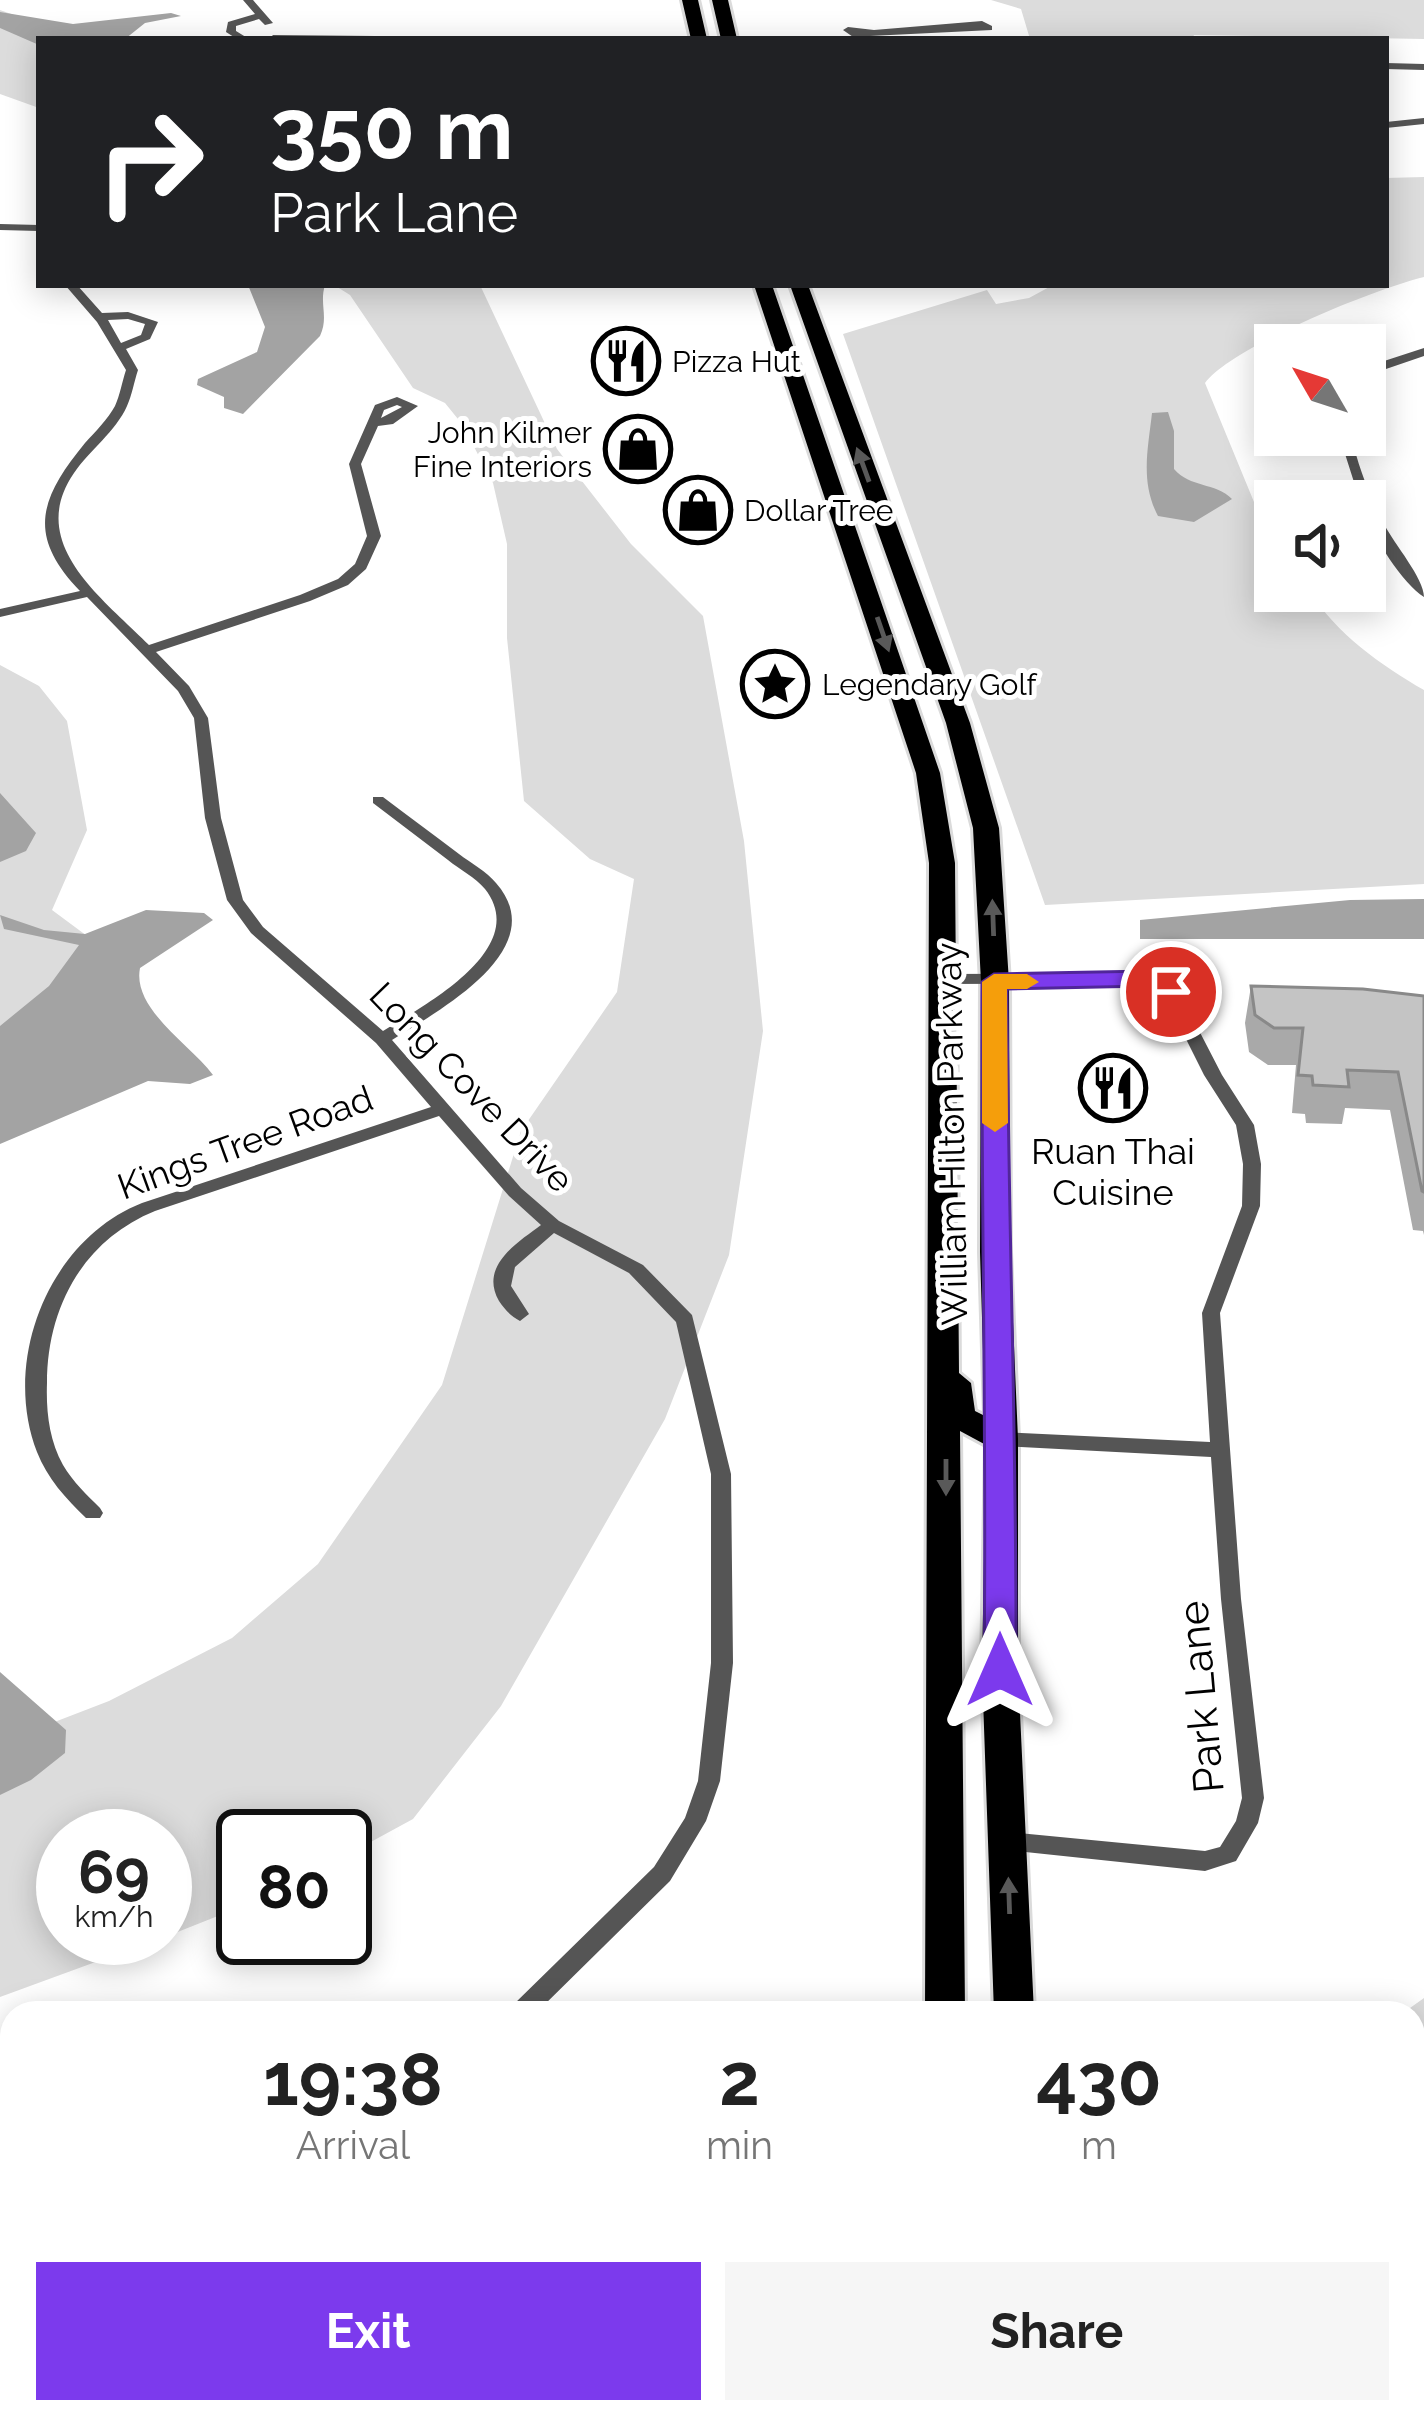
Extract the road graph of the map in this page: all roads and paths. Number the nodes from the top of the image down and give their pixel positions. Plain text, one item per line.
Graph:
1 (248, 0) edge
2 (690, 0) edge
3 (719, 0) edge
4 (262, 15) junction
5 (972, 28) dead end
6 (238, 36) edge
7 (272, 36) edge
8 (698, 36) edge
9 (727, 36) edge
10 (864, 36) edge
11 (1389, 66) edge
12 (1424, 67) edge
13 (1424, 121) edge
14 (1389, 125) edge
15 (0, 227) edge
16 (36, 228) edge
17 (74, 288) edge
18 (765, 288) edge
19 (800, 288) edge
20 (99, 317) junction
21 (122, 347) junction
22 (1424, 352) edge
23 (1386, 366) edge
24 (377, 422) dead end
25 (1353, 456) edge
26 (851, 551) junction
27 (88, 593) junction
28 (1424, 593) edge
29 (0, 614) edge
30 (147, 650) junction
31 (929, 651) junction
32 (378, 800) dead end
33 (942, 863) junction
34 (940, 979) junction
35 (994, 982) junction
36 (382, 1039) junction
37 (440, 1110) junction
38 (553, 1225) junction
39 (943, 1312) junction
40 (520, 1314) dead end
41 (1002, 1438) junction
42 (1219, 1450) junction
43 (93, 1513) dead end
44 (1007, 1840) junction
45 (532, 2001) edge
46 (945, 2001) edge
47 (1014, 2001) edge

1 - 4 street
2 - 8 highway
3 - 9 highway
4 - 6 street
4 - 7 street
5 - 10 street
11 - 12 street
13 - 14 street
15 - 16 street
17 - 20 street
18 - 26 highway, William Hilton Parkway
31 -> 19 highway, William Hilton Parkway
20 - 21 street
20 - 21 street
21 - 27 street, Long Cove Drive
22 - 23 street
24 - 30 street
25 - 28 street
26 - 31 highway
26 -> 33 highway, William Hilton Parkway
27 - 29 street
27 - 30 street, Long Cove Drive
30 - 36 street, Long Cove Drive
35 -> 31 highway, William Hilton Parkway
32 - 36 street
33 - 34 highway, William Hilton Parkway
33 - 35 highway
34 - 35 street, Park Lane
34 - 39 highway, William Hilton Parkway
35 - 41 highway, William Hilton Parkway
35 - 42 street, Park Lane
36 - 37 street, Long Cove Drive
37 - 38 street, Long Cove Drive
37 - 43 street, Kings Tree Road
38 - 40 street
38 - 45 street, Long Cove Drive
39 - 41 highway
39 -> 46 highway, William Hilton Parkway
41 - 42 street
41 - 44 highway, William Hilton Parkway
42 - 44 street, Park Lane
47 -> 44 highway, William Hilton Parkway

